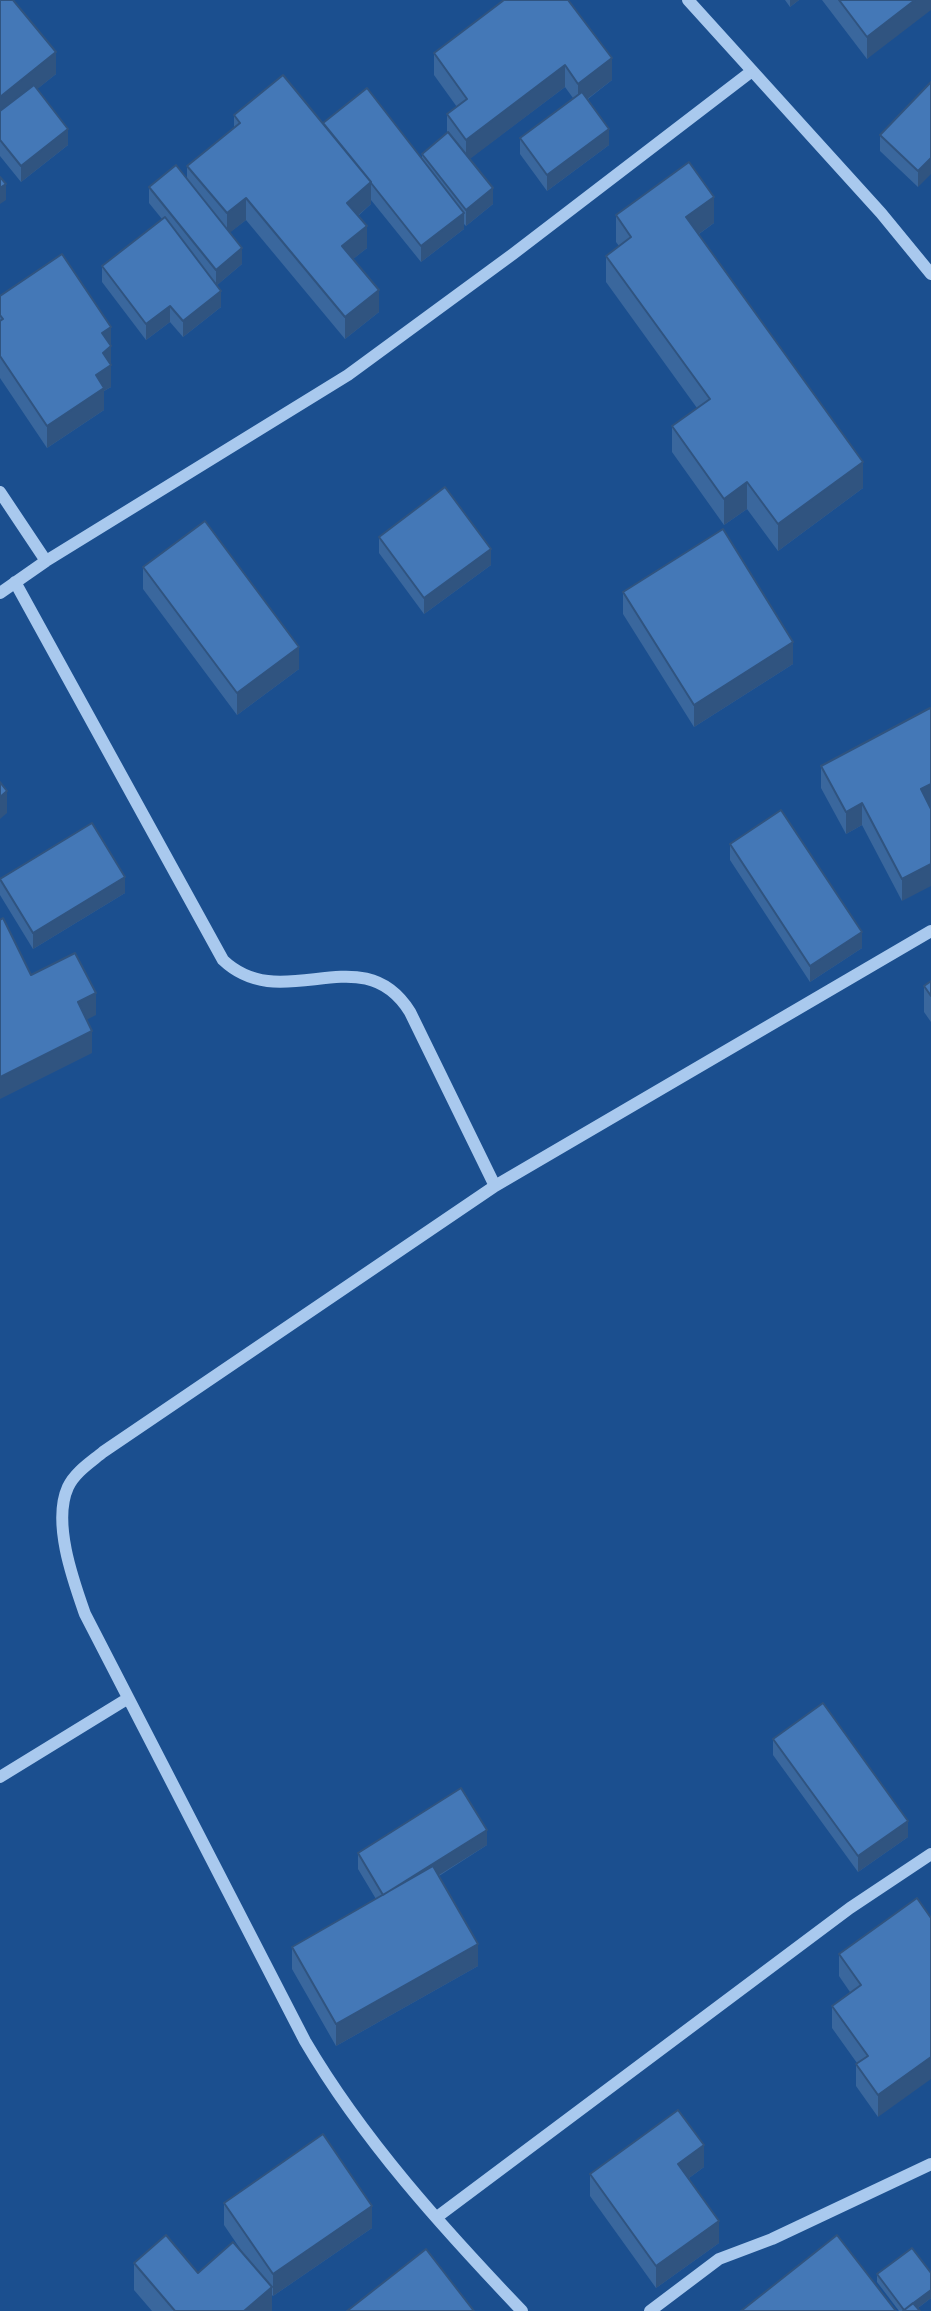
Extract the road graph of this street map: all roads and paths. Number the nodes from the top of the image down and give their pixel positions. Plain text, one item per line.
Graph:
1 (688, 0) edge
2 (752, 71) junction
3 (931, 274) edge
4 (0, 492) edge
5 (46, 561) junction
6 (15, 582) junction
7 (0, 593) edge
8 (931, 931) edge
9 (495, 1185) junction
10 (127, 1699) junction
11 (0, 1777) edge
12 (931, 1854) edge
13 (931, 2164) edge
14 (437, 2217) junction
15 (522, 2311) edge
16 (650, 2311) edge

1 - 2 street
2 - 3 street
2 - 5 street
4 - 5 street
5 - 6 street
6 - 7 street
6 - 9 street
8 - 9 street
9 - 10 street
10 - 11 street
10 - 14 street
12 - 14 street
13 - 16 street
14 - 15 street

